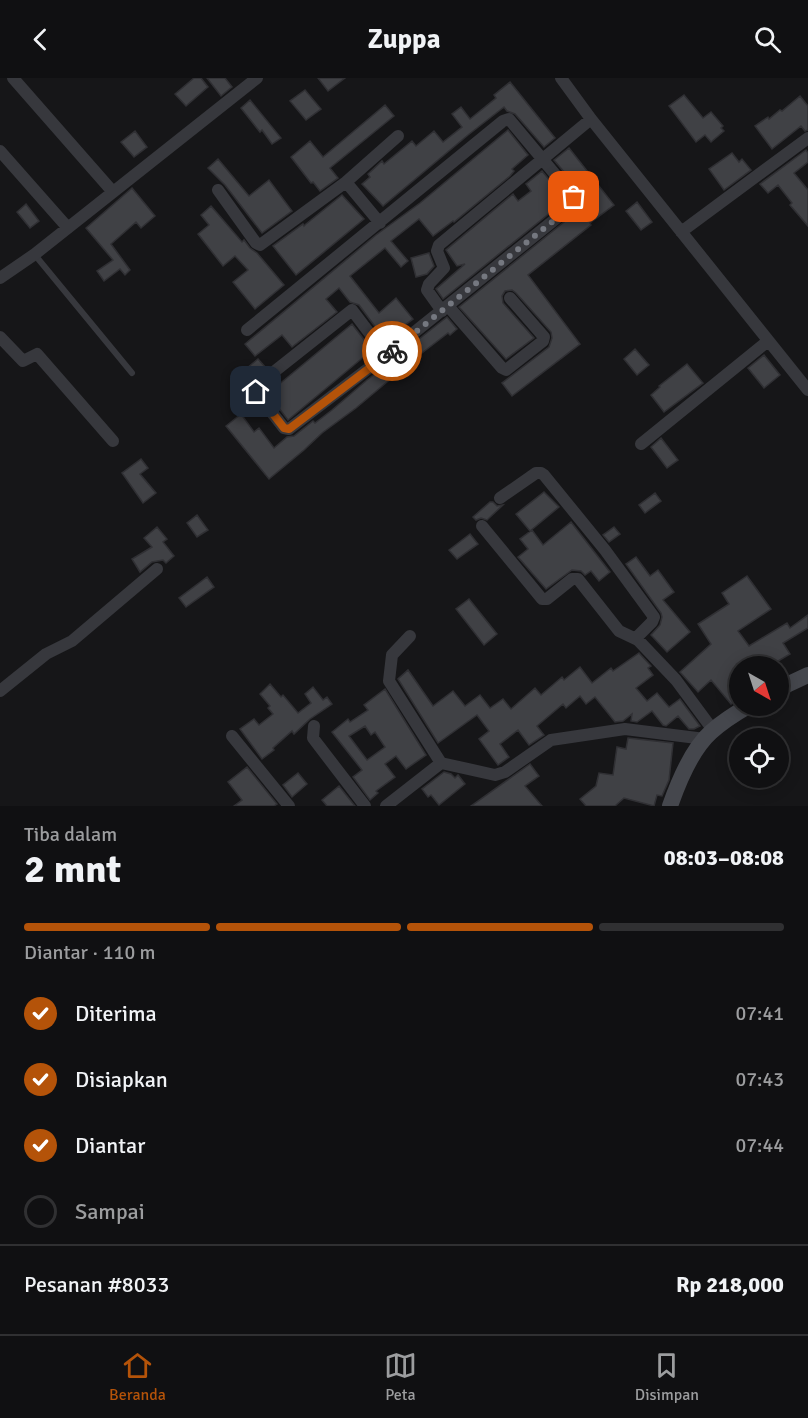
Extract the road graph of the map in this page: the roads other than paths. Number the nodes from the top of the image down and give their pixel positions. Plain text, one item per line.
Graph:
1 (13, 78) edge
2 (257, 78) edge
3 (561, 78) edge
4 (591, 119) junction
5 (398, 136) dead end
6 (808, 138) edge
7 (0, 151) edge
8 (543, 158) junction
9 (346, 182) junction
10 (218, 190) dead end
11 (113, 192) junction
12 (380, 223) junction
13 (68, 228) junction
14 (681, 232) junction
15 (35, 254) junction
16 (0, 279) edge
17 (510, 298) dead end
18 (445, 308) junction
19 (247, 330) dead end
20 (0, 337) edge
21 (768, 341) junction
22 (386, 355) junction
23 (132, 373) dead end
24 (808, 390) edge
25 (114, 441) dead end
26 (641, 444) dead end
27 (500, 498) dead end
28 (482, 526) dead end
29 (157, 569) dead end
30 (410, 636) dead end
31 (636, 638) junction
32 (808, 675) edge
33 (789, 684) edge
34 (0, 691) edge
35 (735, 716) edge
36 (314, 726) dead end
37 (709, 735) junction
38 (232, 736) dead end
39 (441, 763) junction
40 (289, 806) edge
41 (365, 806) edge
42 (386, 806) edge
43 (670, 806) edge

1 - 11 street
2 - 11 street
3 - 4 street
4 - 8 street
4 - 14 street
5 - 9 street
6 - 14 street
7 - 13 street
8 - 12 street
8 - 18 street
8 - 18 street
9 - 10 street
9 - 12 street
11 - 13 street
12 - 19 street
13 - 15 street
14 - 21 street
15 - 16 street
15 - 23 lane
17 - 18 street
18 - 22 street
20 - 25 street
21 - 24 street
21 - 26 street
22 - 22 street
27 - 31 street
28 - 31 street
29 - 34 street
30 - 39 street
31 - 37 street
32 - 33 street
35 - 37 street
36 - 41 street
37 - 39 street
37 - 43 street
38 - 40 street
39 - 42 street

